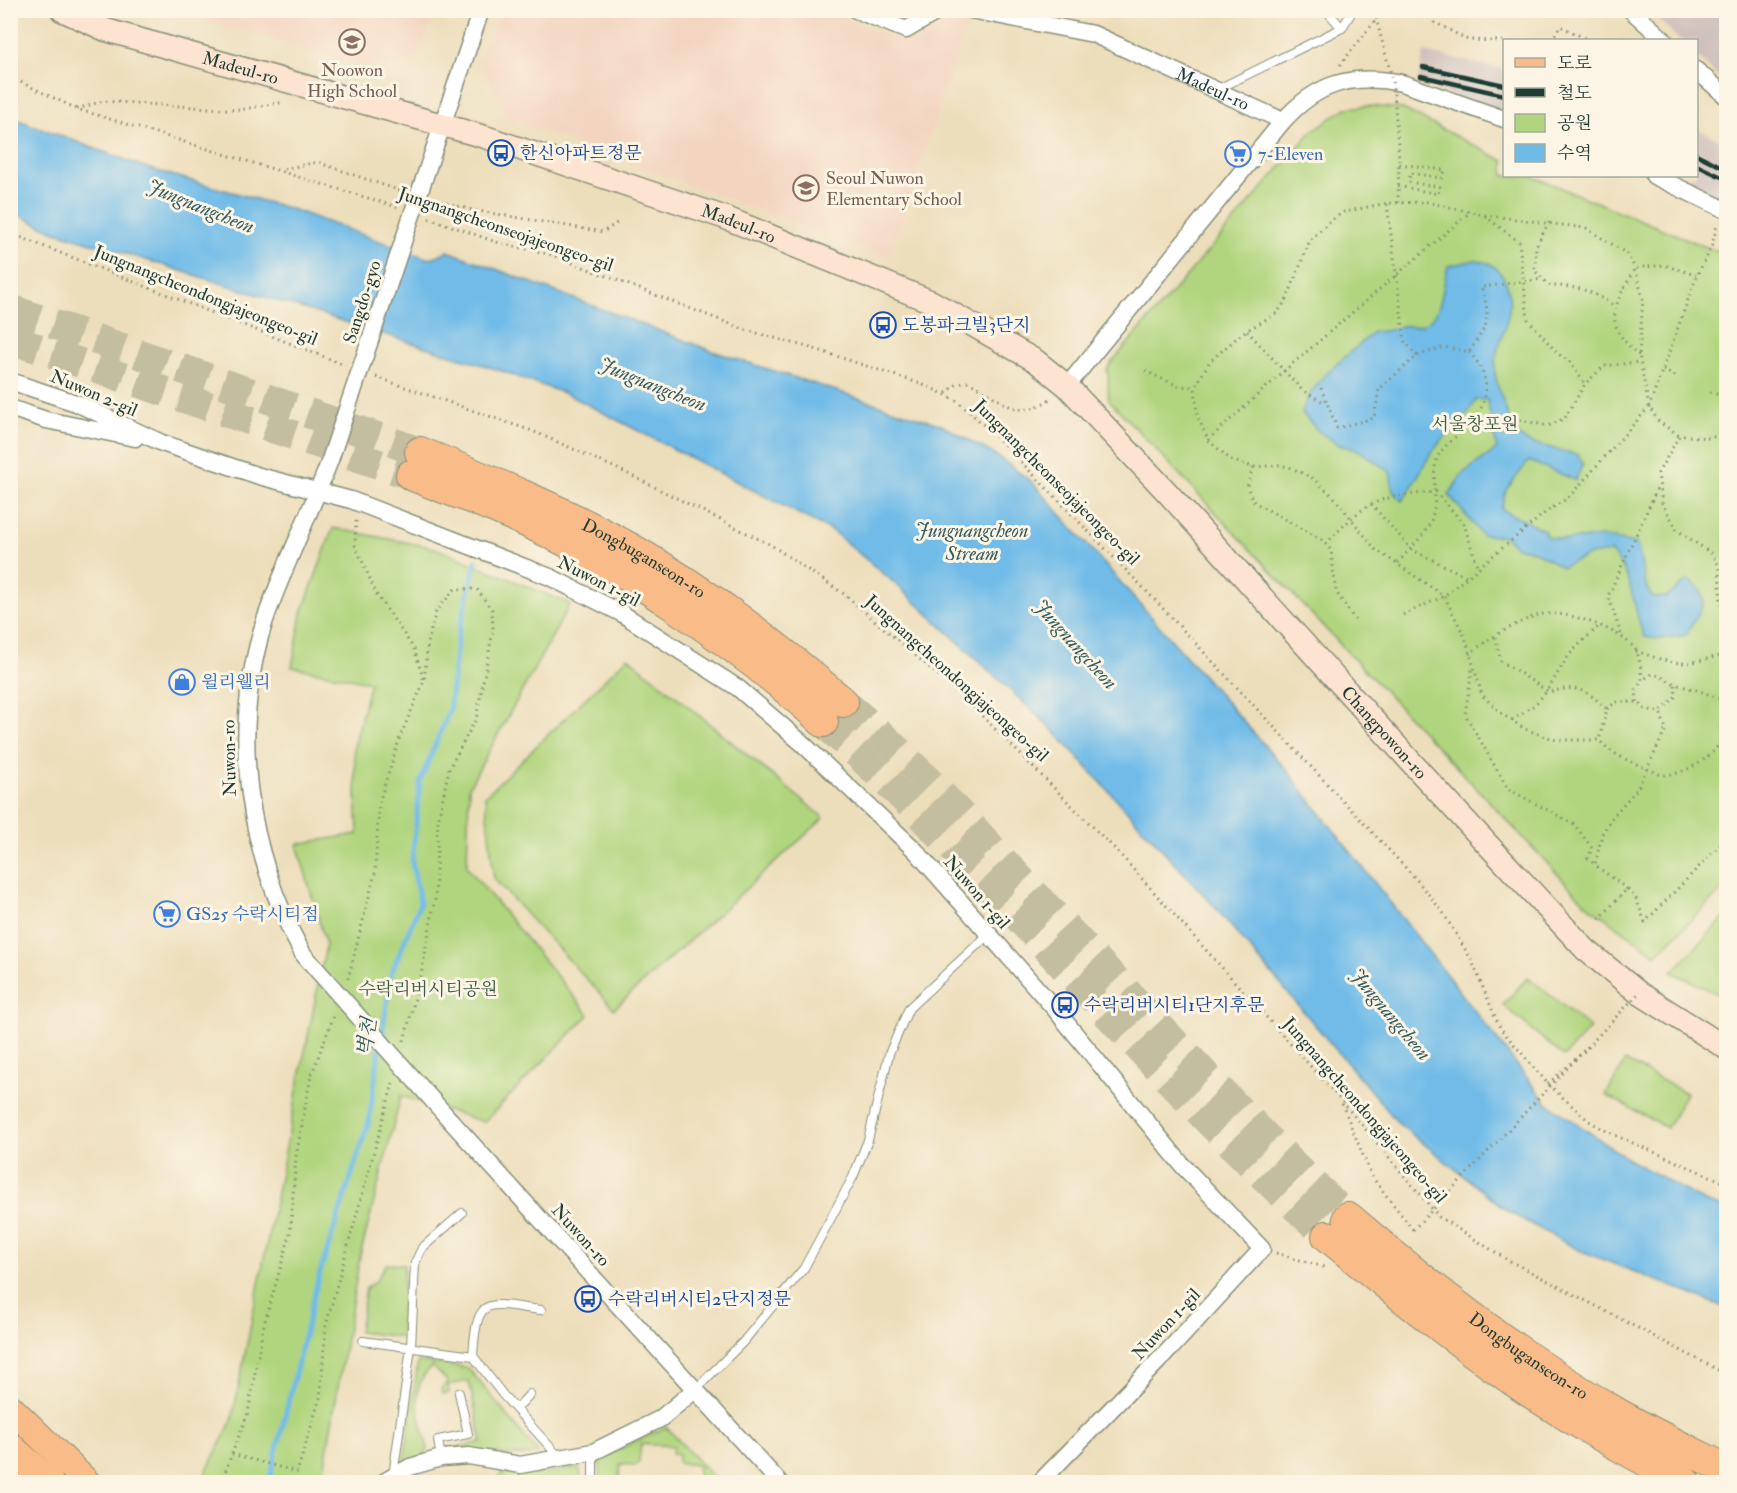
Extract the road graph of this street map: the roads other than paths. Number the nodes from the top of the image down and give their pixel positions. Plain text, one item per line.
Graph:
1 (62, 10) edge
2 (481, 10) edge
3 (856, 10) edge
4 (940, 10) edge
5 (971, 10) edge
6 (1326, 10) edge
7 (1353, 10) edge
8 (1631, 10) edge
9 (997, 13) edge
10 (1342, 28) junction
11 (1663, 39) edge
12 (1698, 72) edge
13 (1215, 90) junction
14 (1726, 96) edge
15 (1503, 119) edge
16 (1282, 121) junction
17 (441, 124) junction
18 (1656, 177) edge
19 (1724, 209) edge
20 (10, 381) edge
21 (1067, 386) junction
22 (10, 408) edge
23 (162, 443) junction
24 (415, 464) tunnel mouth
25 (318, 492) junction
26 (833, 712) tunnel mouth
27 (989, 934) junction
28 (1726, 1048) edge
29 (462, 1213) dead end
30 (541, 1310) dead end
31 (363, 1341) dead end
32 (411, 1347) junction
33 (473, 1356) junction
34 (696, 1389) junction
35 (459, 1393) dead end
36 (530, 1394) dead end
37 (10, 1407) edge
38 (516, 1408) junction
39 (10, 1448) edge
40 (593, 1452) junction
41 (441, 1458) junction
42 (561, 1459) junction
43 (1726, 1470) edge
44 (10, 1476) edge
45 (388, 1479) edge
46 (17, 1482) edge
47 (48, 1482) edge
48 (87, 1482) edge
49 (593, 1482) edge
50 (779, 1482) edge
51 (1040, 1482) edge
52 (1685, 1482) edge

1 - 17 street, Madeul-ro
2 - 17 street, Sangdo-gyo
3 - 4 street
5 - 9 street, Madeul-ro
6 - 10 lane
7 - 10 lane
8 - 11 street
9 - 13 street, Madeul-ro
10 - 13 lane
12 - 14 street
13 - 16 street, Madeul-ro
15 - 16 street
16 - 21 street
17 - 21 street, Madeul-ro
17 - 25 street, Sangdo-gyo, bridge
18 - 19 street
20 - 23 street, Nuwon 2-gil
21 - 28 street, Changpowon-ro
22 - 23 street, Nuwon 2-gil
23 - 25 street, Nuwon 2-gil
24 - 26 highway, Dongbuganseon-ro
25 - 27 street, Nuwon 1-gil
25 - 34 street, Nuwon-ro, bridge
27 - 34 lane
27 - 51 street, Nuwon 1-gil
29 - 32 lane
30 - 33 lane
31 - 32 lane
32 - 33 lane
32 - 45 lane
33 - 38 lane
34 - 40 street
34 - 50 street, Nuwon-ro
35 - 41 lane
36 - 38 lane
37 - 48 main road
38 - 42 lane
39 - 47 highway
40 - 42 street
40 - 49 lane
41 - 42 street
41 - 45 street
43 - 52 highway, Dongbuganseon-ro
44 - 46 main road

